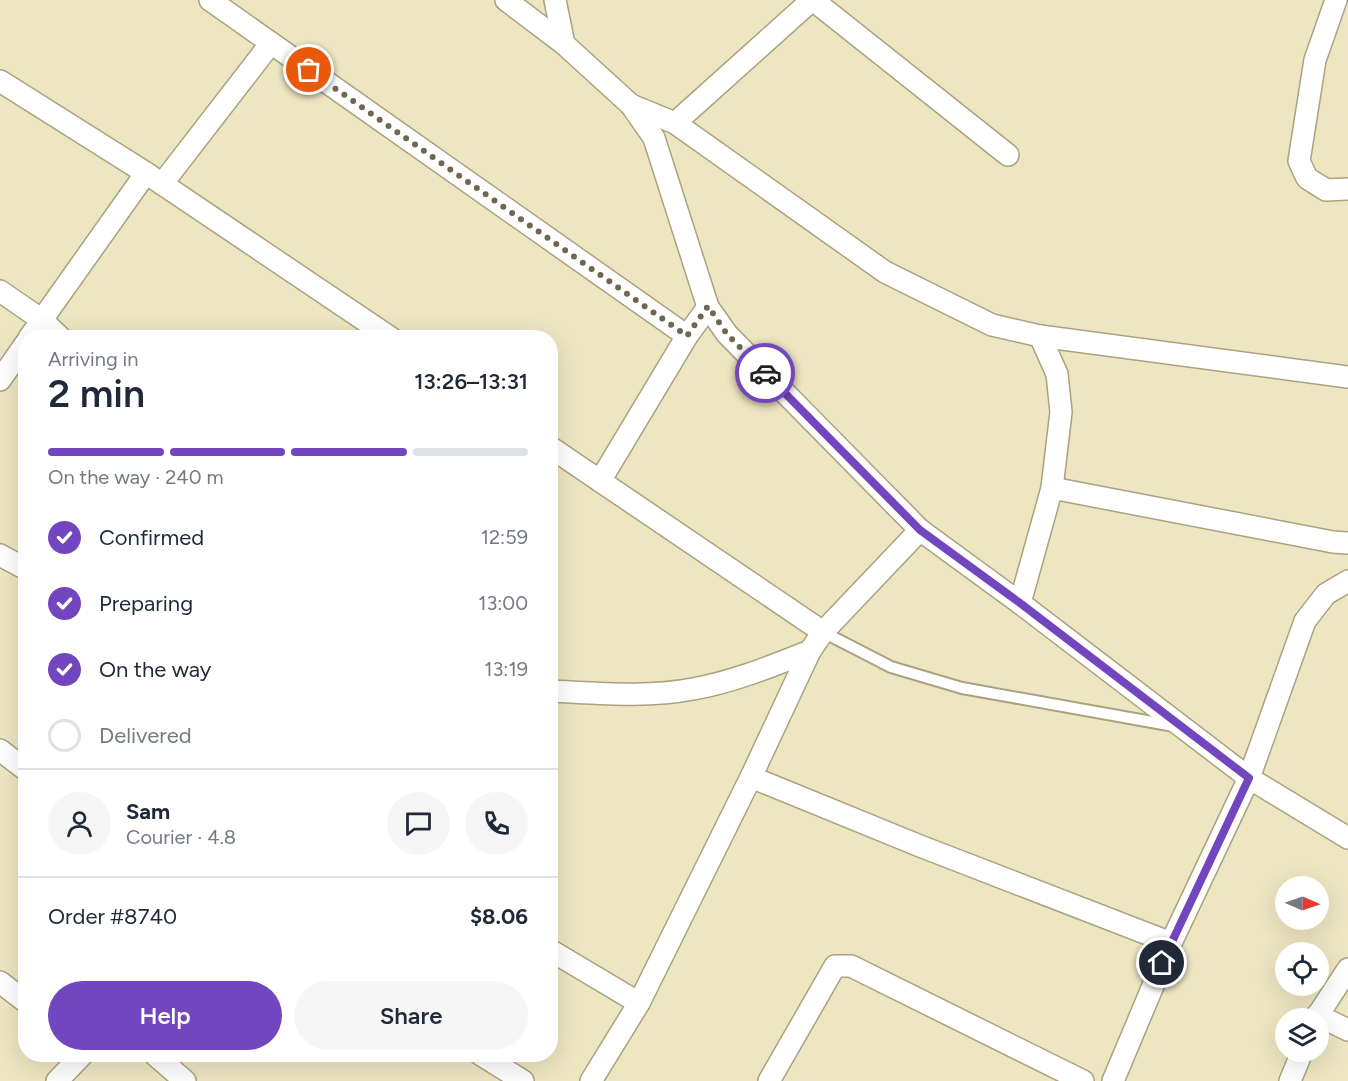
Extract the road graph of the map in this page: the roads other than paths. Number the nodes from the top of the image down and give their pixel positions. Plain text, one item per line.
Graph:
1 (210, 0) edge
2 (506, 0) edge
3 (555, 0) edge
4 (813, 0) edge
5 (1332, 2) edge
6 (271, 43) junction
7 (564, 44) junction
8 (0, 81) edge
9 (631, 105) junction
10 (675, 123) junction
11 (1008, 155) dead end
12 (154, 178) junction
13 (1348, 189) edge
14 (0, 291) edge
15 (708, 306) junction
16 (42, 320) junction
17 (35, 330) edge
18 (53, 330) edge
19 (379, 330) edge
20 (687, 336) junction
21 (1040, 336) junction
22 (18, 354) edge
23 (1348, 377) edge
24 (0, 380) edge
25 (558, 453) edge
26 (600, 482) junction
27 (1052, 488) junction
28 (920, 530) junction
29 (1348, 543) edge
30 (0, 555) edge
31 (18, 565) edge
32 (1348, 581) edge
33 (1020, 603) junction
34 (823, 632) junction
35 (810, 651) junction
36 (558, 691) edge
37 (1183, 728) junction
38 (0, 750) edge
39 (18, 764) edge
40 (751, 777) junction
41 (1249, 778) junction
42 (1348, 838) edge
43 (1171, 943) junction
44 (558, 955) edge
45 (1348, 969) edge
46 (0, 982) edge
47 (18, 996) edge
48 (639, 1003) junction
49 (1322, 1008) edge
50 (1329, 1022) edge
51 (1348, 1030) edge
52 (75, 1062) edge
53 (163, 1062) edge
54 (493, 1062) edge
55 (1298, 1062) edge
56 (57, 1081) edge
57 (185, 1081) edge
58 (523, 1081) edge
59 (591, 1081) edge
60 (769, 1081) edge
61 (1083, 1081) edge
62 (1113, 1081) edge
63 (1290, 1081) edge

1 - 6 street
2 - 7 street
3 - 7 street
4 - 10 street
4 - 11 street
5 - 13 street
6 - 12 street
6 - 20 street
7 - 9 street
8 - 12 street
9 - 10 street
9 - 15 street
10 - 21 street
12 - 16 street
12 - 19 street
14 - 16 street
15 - 20 street
15 - 28 street
16 - 17 street
16 - 18 street
20 - 26 street
21 - 23 street
21 - 27 street
22 - 24 street
25 - 26 street
26 - 34 street
27 - 29 street
27 - 33 street
28 - 33 street
28 - 34 street
30 - 31 street
32 - 41 street
33 - 37 street
34 - 35 street
34 - 37 lane
35 - 36 street
35 - 40 street
37 - 41 street
38 - 39 street
40 - 43 street
40 - 48 street
41 - 42 street
41 - 43 street
43 - 62 street
44 - 48 street
45 - 49 street
46 - 47 street
48 - 59 street
50 - 51 street
52 - 56 street
53 - 57 street
54 - 58 street
55 - 63 street
60 - 61 street

